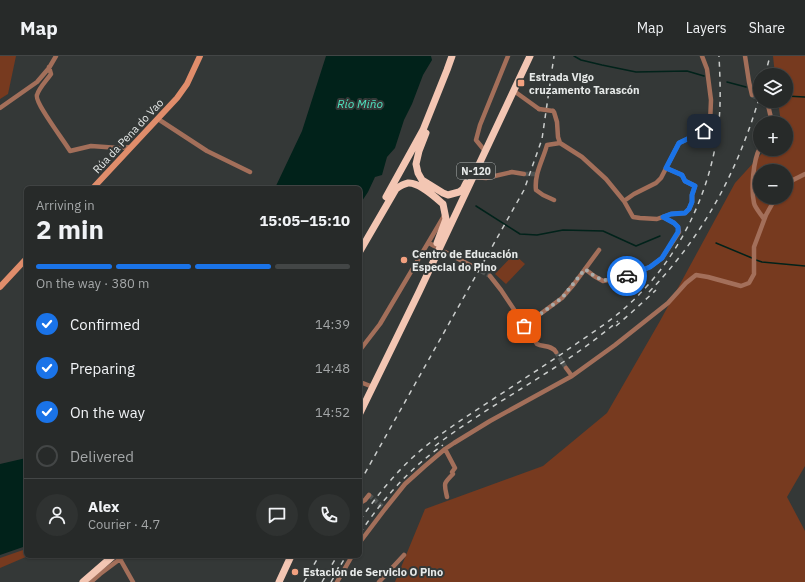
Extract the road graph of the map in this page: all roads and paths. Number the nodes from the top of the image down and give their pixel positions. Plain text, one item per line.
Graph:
1 (56, 56) edge
2 (200, 56) edge
3 (452, 56) edge
4 (508, 56) edge
5 (530, 56) edge
6 (702, 56) edge
7 (745, 56) edge
8 (49, 67) junction
9 (447, 70) junction
10 (514, 91) junction
11 (752, 95) dead end
12 (0, 108) edge
13 (158, 119) junction
14 (560, 143) junction
15 (132, 147) junction
16 (485, 151) junction
17 (756, 156) edge
18 (666, 168) junction
19 (250, 172) dead end
20 (524, 174) tunnel mouth
21 (805, 174) edge
22 (473, 177) junction
23 (793, 180) edge
24 (95, 186) edge
25 (554, 200) dead end
26 (624, 201) junction
27 (772, 204) edge
28 (445, 215) junction
29 (663, 217) junction
30 (764, 219) junction
31 (362, 240) edge
32 (443, 241) junction
33 (429, 243) junction
34 (362, 247) edge
35 (436, 247) junction
36 (599, 250) dead end
37 (445, 252) junction
38 (24, 262) edge
39 (432, 263) junction
40 (470, 265) tunnel mouth
41 (585, 269) junction
42 (490, 276) tunnel mouth
43 (0, 287) edge
44 (419, 292) junction
45 (524, 326) junction
46 (362, 347) edge
47 (556, 352) tunnel mouth
48 (566, 368) tunnel mouth
49 (572, 376) junction
50 (362, 383) edge
51 (373, 387) junction
52 (362, 410) edge
53 (445, 449) junction
54 (369, 495) dead end
55 (447, 496) dead end
56 (362, 502) edge
57 (362, 539) edge
58 (404, 555) dead end
59 (116, 558) edge
60 (290, 558) edge
61 (351, 558) edge
62 (83, 582) edge
63 (91, 582) edge
64 (133, 582) edge
65 (278, 582) edge
66 (337, 582) edge
67 (379, 582) edge

1 - 8 street
2 - 13 main road, Rúa da Pena do Vao
3 - 9 highway
4 - 16 street
5 - 10 highway, N-120
6 - 18 street
7 - 11 street
8 - 12 street
8 - 15 street
9 - 16 highway
9 - 31 highway
10 - 14 street, bridge
10 - 16 highway, N-120
13 - 15 main road, Rúa da Pena do Vao
13 - 19 street
14 - 25 street
14 - 26 street
15 - 24 main road, Rúa da Pena do Vao
16 - 22 highway, N-120
17 - 30 street
18 - 26 street
18 - 29 street
20 - 22 street
21 - 23 street
22 - 32 highway, N-120
26 - 29 street
27 - 30 street
28 - 33 street
28 - 34 highway
28 - 35 highway
29 - 41 street
30 - 49 street
32 - 37 street
32 - 39 highway, N-120
33 - 35 street
33 - 46 street
35 - 44 highway
36 - 41 street
37 - 39 street
37 - 40 street
38 - 43 main road
39 - 44 highway, N-120
41 - 45 street
42 - 45 street
44 - 51 highway, N-120
45 - 47 street
48 - 49 street
49 - 53 street
50 - 51 street
51 - 52 highway, N-120
53 - 55 street
53 - 57 street
54 - 56 street
58 - 67 street
59 - 62 highway
59 - 63 street
59 - 64 street
60 - 65 highway
61 - 66 street

